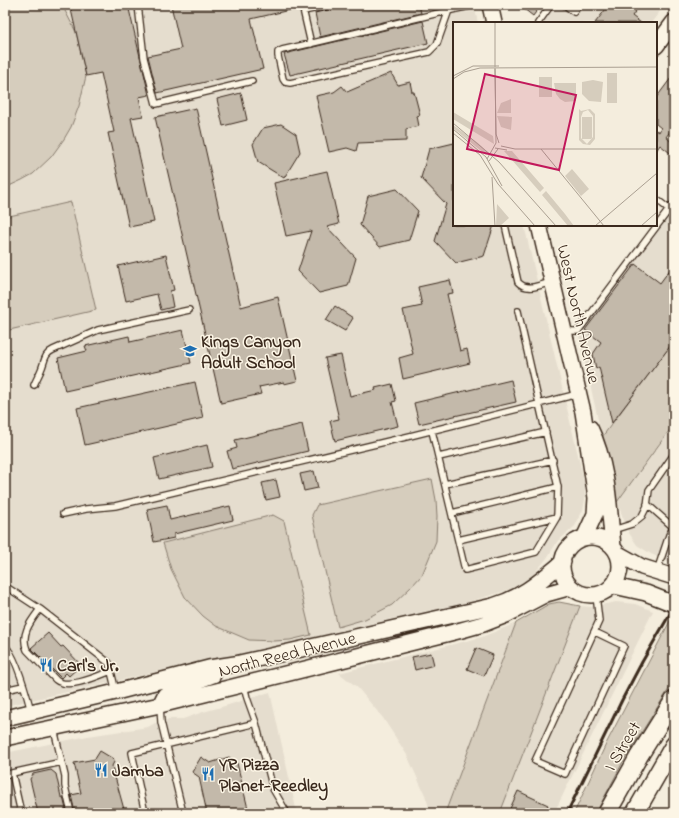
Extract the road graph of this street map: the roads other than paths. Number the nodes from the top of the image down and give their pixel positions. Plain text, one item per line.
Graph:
1 (138, 5) edge
2 (302, 5) edge
3 (331, 5) edge
4 (474, 5) edge
5 (490, 5) edge
6 (552, 5) edge
7 (565, 5) edge
8 (580, 5) edge
9 (449, 8) edge
10 (304, 11) junction
11 (494, 22) edge
12 (539, 22) edge
13 (674, 22) edge
14 (311, 44) junction
15 (657, 45) edge
16 (252, 81) dead end
17 (657, 200) edge
18 (674, 203) edge
19 (669, 209) junction
20 (657, 225) edge
21 (506, 226) edge
22 (656, 226) edge
23 (542, 229) edge
24 (552, 282) junction
25 (189, 310) dead end
26 (518, 311) dead end
27 (563, 331) junction
28 (34, 385) dead end
29 (578, 394) junction
30 (540, 405) junction
31 (583, 412) junction
32 (432, 431) junction
33 (546, 432) junction
34 (674, 454) edge
35 (439, 457) junction
36 (552, 460) junction
37 (445, 484) junction
38 (558, 487) junction
39 (647, 504) junction
40 (452, 513) junction
41 (63, 514) dead end
42 (557, 516) junction
43 (673, 527) edge
44 (611, 531) junction
45 (584, 538) junction
46 (458, 540) junction
47 (615, 550) junction
48 (563, 562) junction
49 (657, 572) junction
50 (674, 577) edge
51 (5, 586) edge
52 (614, 586) junction
53 (571, 587) junction
54 (596, 595) junction
55 (674, 604) edge
56 (40, 609) junction
57 (455, 615) junction
58 (594, 632) junction
59 (5, 646) edge
60 (364, 654) junction
61 (235, 664) junction
62 (111, 671) junction
63 (244, 685) junction
64 (23, 686) junction
65 (5, 690) edge
66 (116, 692) junction
67 (674, 700) edge
68 (160, 705) junction
69 (31, 712) junction
70 (5, 718) edge
71 (256, 723) junction
72 (53, 727) junction
73 (31, 732) junction
74 (5, 738) edge
75 (167, 744) junction
76 (674, 745) edge
77 (62, 762) junction
78 (12, 773) junction
79 (5, 775) edge
80 (21, 813) edge
81 (71, 813) edge
82 (145, 813) edge
83 (183, 813) edge
84 (287, 813) edge
85 (607, 813) edge
86 (635, 813) edge

1 - 16 lane
2 - 10 lane
3 - 10 lane
4 - 9 lane
5 - 11 street
6 - 12 lane
7 - 8 lane
9 - 14 lane
9 - 14 lane
10 - 14 lane
13 - 15 street
17 - 19 lane
18 - 19 lane
19 - 20 lane
21 - 24 lane
22 - 27 lane
23 - 24 street, West North Avenue
24 - 27 street, West North Avenue
25 - 28 lane
26 - 30 lane
27 - 29 street, West North Avenue
29 - 30 lane
29 - 31 street, West North Avenue
30 - 32 lane
30 - 33 lane
31 - 44 street, West North Avenue
31 - 45 street, West North Avenue
32 - 35 lane
32 - 41 lane
33 - 35 lane
33 - 36 lane
34 - 39 lane
35 - 37 lane
36 - 37 lane
36 - 38 lane
37 - 40 lane
38 - 40 lane
38 - 42 lane
39 - 43 lane
39 - 44 lane
40 - 46 lane
42 - 46 lane
42 - 46 lane
43 - 49 lane
44 - 47 street, West North Avenue
45 - 47 street
45 - 48 street
47 - 49 street
47 - 52 street
48 - 53 street
48 - 57 street, North Reed Avenue
49 - 50 street
51 - 56 lane
52 - 54 street
52 - 55 street
53 - 54 street
53 - 60 street, North Reed Avenue
54 - 58 lane
56 - 62 lane
56 - 62 lane
57 - 60 street
57 - 61 street, North Reed Avenue
58 - 58 lane
59 - 64 lane
60 - 63 street, North Reed Avenue
61 - 66 street, North Reed Avenue
61 - 68 street
62 - 66 lane
63 - 68 street, North Reed Avenue
63 - 71 lane
64 - 65 lane
64 - 69 lane
66 - 69 street, North Reed Avenue
66 - 73 street
67 - 85 main road, I Street
68 - 72 street, North Reed Avenue
68 - 75 lane
69 - 70 street, North Reed Avenue
71 - 75 lane
71 - 84 lane
72 - 73 street, North Reed Avenue
72 - 77 lane
73 - 74 street, North Reed Avenue
75 - 82 lane
75 - 83 lane
76 - 86 main road
77 - 78 lane
77 - 81 lane
78 - 79 lane
78 - 80 lane

